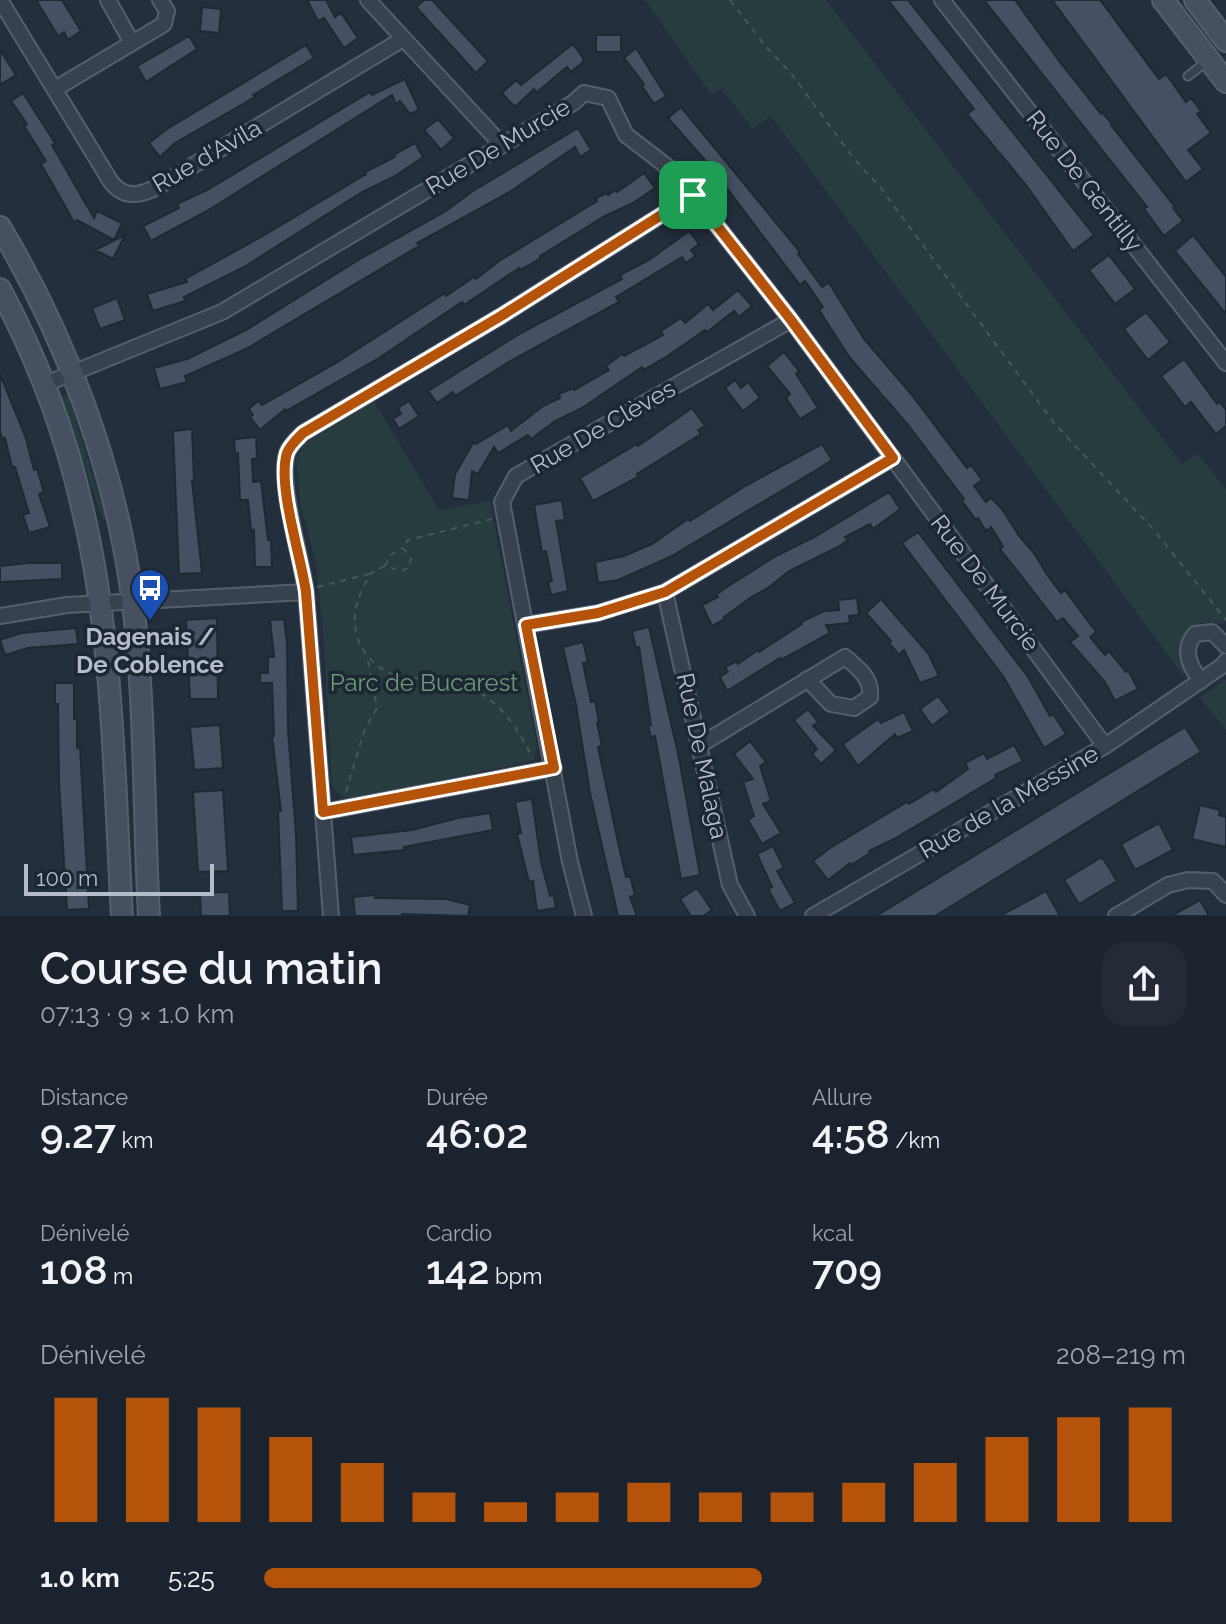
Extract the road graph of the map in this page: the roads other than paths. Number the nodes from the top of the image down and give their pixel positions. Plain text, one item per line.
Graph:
1 (0, 0) edge
2 (108, 0) edge
3 (160, 0) edge
4 (368, 0) edge
5 (942, 0) edge
6 (1163, 0) edge
7 (1195, 0) edge
8 (403, 39) junction
9 (132, 43) junction
10 (1226, 43) edge
11 (1209, 60) junction
12 (1188, 76) dead end
13 (1226, 82) edge
14 (55, 89) junction
15 (502, 145) junction
16 (693, 195) junction
17 (0, 227) edge
18 (0, 289) edge
19 (791, 320) junction
20 (1226, 363) edge
21 (71, 373) junction
22 (43, 385) junction
23 (893, 458) junction
24 (306, 592) junction
25 (665, 592) junction
26 (133, 601) junction
27 (100, 603) junction
28 (0, 616) edge
29 (526, 625) junction
30 (1226, 646) edge
31 (1226, 661) edge
32 (807, 679) dead end
33 (1201, 681) junction
34 (700, 745) junction
35 (1105, 746) junction
36 (554, 768) junction
37 (323, 812) junction
38 (1226, 895) edge
39 (122, 916) edge
40 (149, 916) edge
41 (331, 916) edge
42 (584, 916) edge
43 (747, 916) edge
44 (813, 916) edge
45 (1116, 916) edge

1 - 14 street, Rue d'Avila
2 - 9 street
3 - 9 street
4 - 8 street
5 - 20 street, Rue De Gentilly
6 - 11 main road
7 - 10 main road
8 - 14 street, Rue d'Avila
8 - 15 street
9 - 14 street
10 - 11 street
11 - 12 lane
11 - 13 main road
15 - 16 street, Rue De Murcie
15 - 21 street, Rue De Murcie
16 - 19 street, Rue De Murcie
16 - 24 street
17 - 21 main road
18 - 22 main road
19 - 23 street, Rue De Murcie
19 - 29 street, Rue De Clèves
21 - 22 street, Rue De Murcie
21 - 26 main road
22 - 27 main road
23 - 25 street
23 - 35 street, Rue De Murcie
24 - 26 street
24 - 37 street
25 - 29 street
25 - 34 street, Rue De Malaga
26 - 27 street
26 - 40 main road
27 - 28 street
27 - 39 main road
29 - 36 street, Rue De Clèves
30 - 33 street
31 - 33 street, Rue de la Messine
32 - 34 street
33 - 35 street, Rue de la Messine
34 - 43 street, Rue De Malaga
35 - 44 street, Rue de la Messine
36 - 37 street
36 - 42 street, Rue De Clèves
37 - 41 street
38 - 45 street

